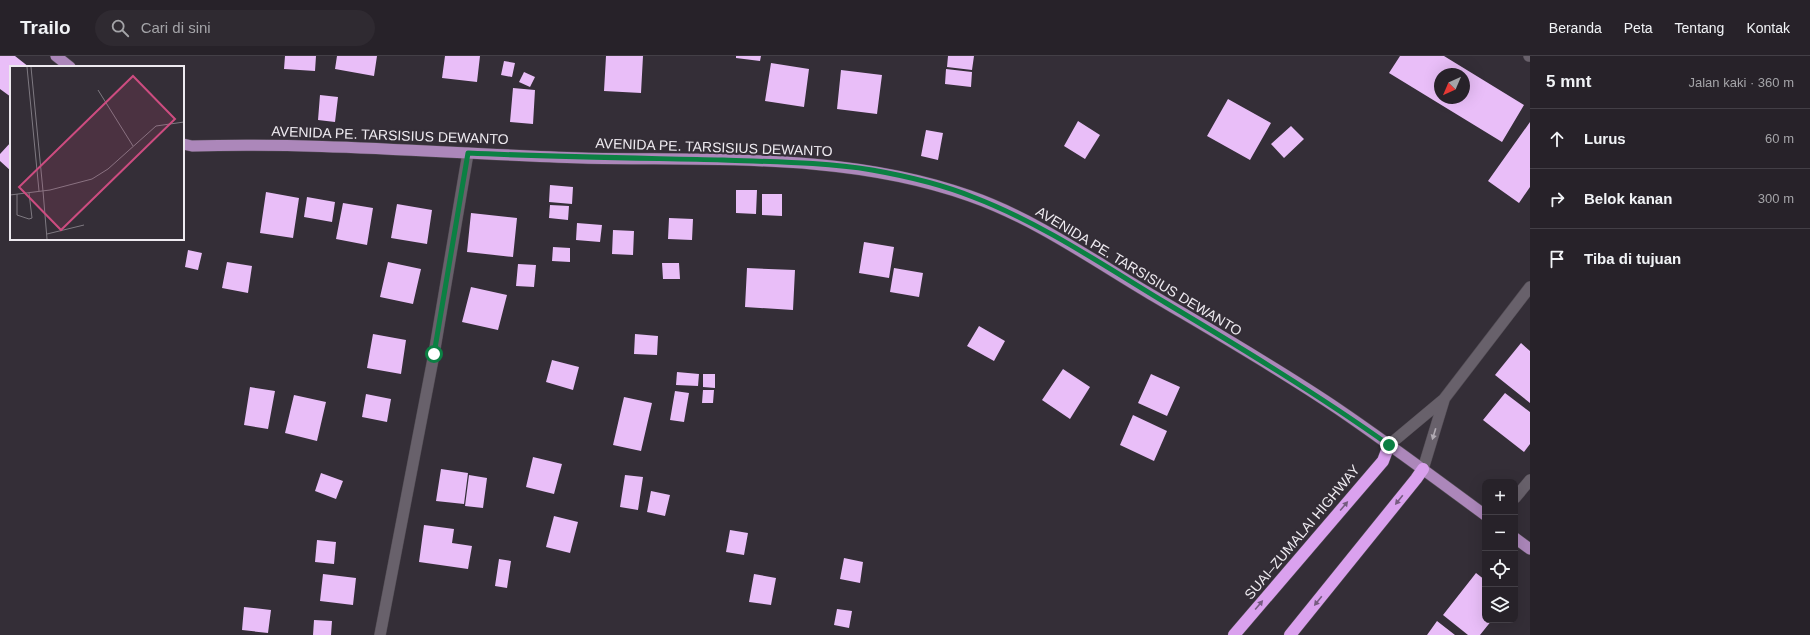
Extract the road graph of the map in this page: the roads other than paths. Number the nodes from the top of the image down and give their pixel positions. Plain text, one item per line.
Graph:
1 (56, 56) edge
2 (69, 66) edge
3 (184, 144) edge
4 (468, 153) junction
5 (1530, 287) edge
6 (1444, 399) junction
7 (1389, 445) junction
8 (1423, 469) junction
9 (1530, 480) edge
10 (1518, 494) edge
11 (1482, 513) edge
12 (1518, 540) edge
13 (1530, 549) edge
14 (380, 635) edge
15 (1234, 635) edge
16 (1290, 635) edge

1 - 2 main road
3 - 4 main road, AVENIDA PE. TARSISIUS DEWANTO
4 - 7 main road, AVENIDA PE. TARSISIUS DEWANTO
4 - 14 street
5 - 6 street
6 - 7 street
6 -> 8 street
7 - 8 main road, AVENIDA PE. TARSISIUS DEWANTO
15 -> 7 highway, SUAI–ZUMALAI HIGHWAY
8 - 11 main road, AVENIDA PE. TARSISIUS DEWANTO
8 -> 16 highway
9 - 10 street
12 - 13 main road

